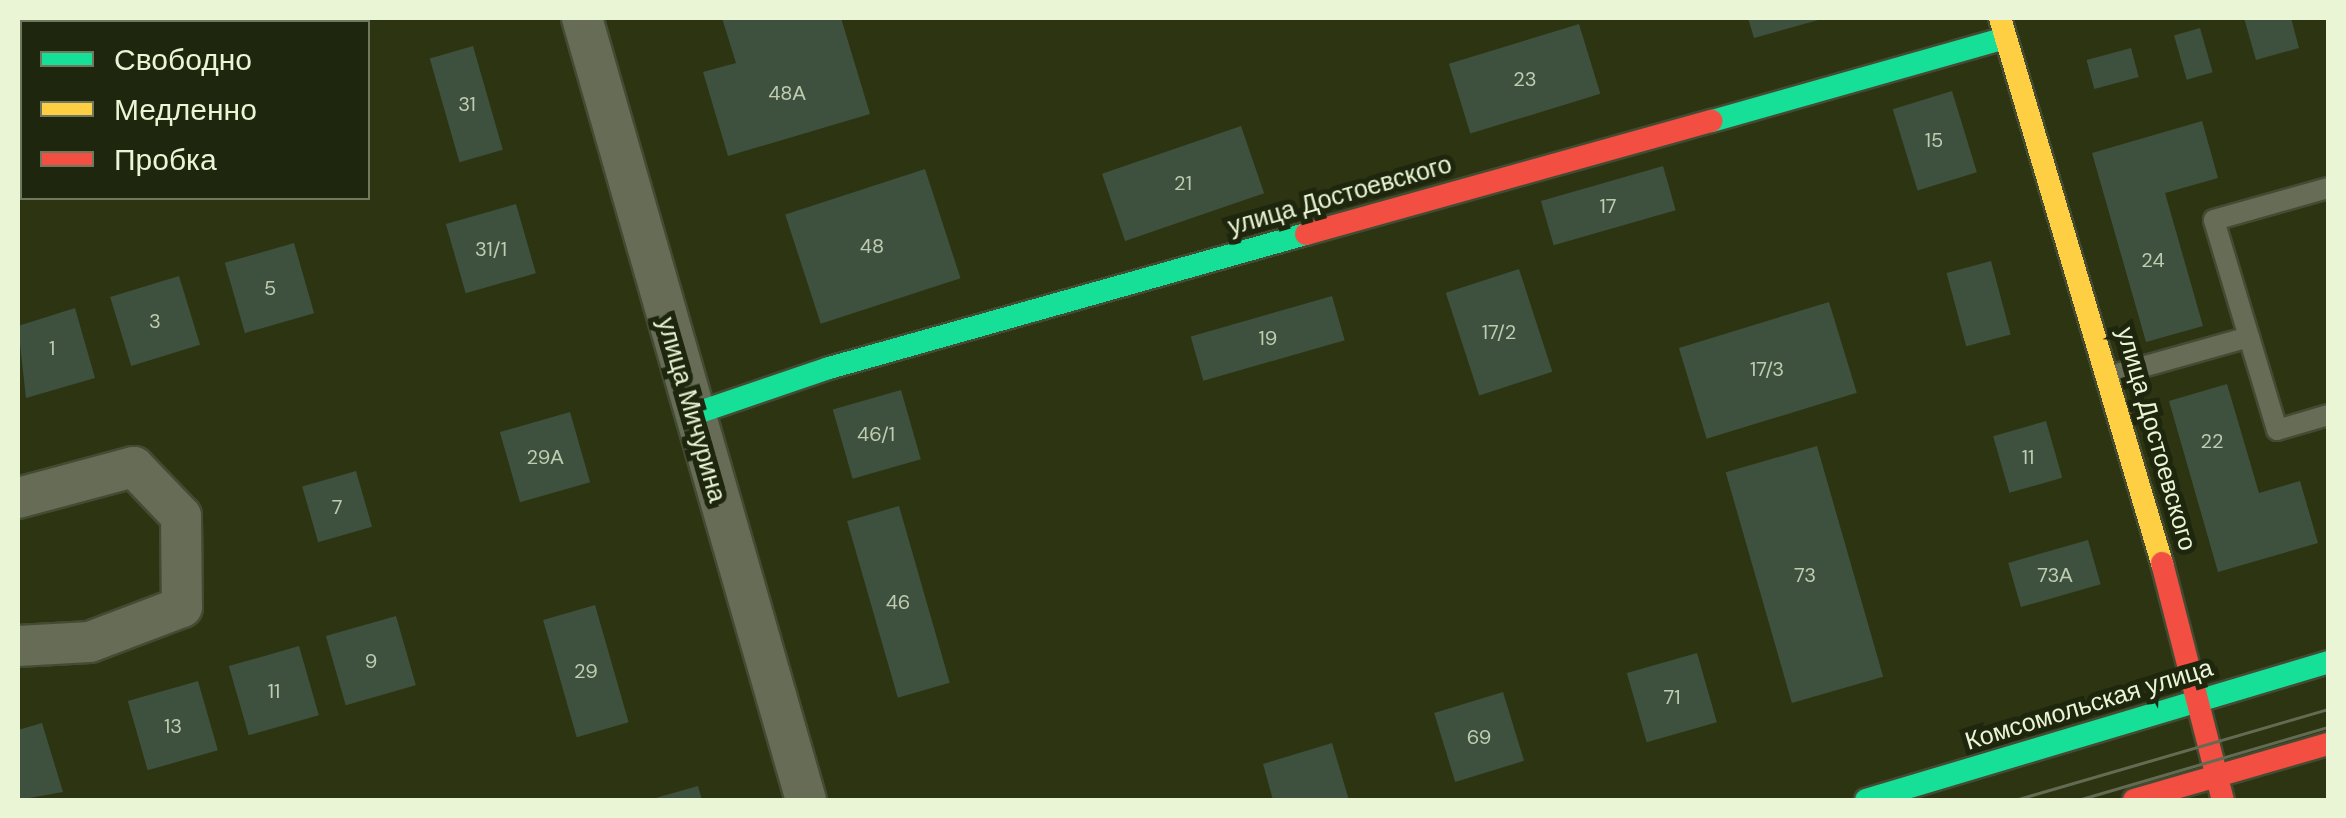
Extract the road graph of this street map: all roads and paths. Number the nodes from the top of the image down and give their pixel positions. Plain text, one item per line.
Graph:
1 (582, 18) edge
2 (2003, 28) edge
3 (2328, 188) edge
4 (2248, 337) junction
5 (2110, 376) junction
6 (690, 415) junction
7 (2328, 415) edge
8 (18, 498) edge
9 (18, 646) edge
10 (2328, 662) edge
11 (2202, 700) junction
12 (2328, 744) edge
13 (2216, 776) junction
14 (806, 800) edge
15 (1866, 800) edge
16 (2134, 800) edge
17 (2223, 800) edge

1 - 6 street, улица Мичурина
2 - 5 street, улица Достоевского
2 - 6 street, улица Достоевского
3 - 4 lane
4 - 5 lane
4 - 7 lane
5 - 11 street, улица Достоевского
6 - 14 street, улица Мичурина
8 - 9 street
10 - 11 street, Комсомольская улица
11 - 13 street, улица Достоевского
11 - 15 street, Комсомольская улица
12 - 13 street
13 - 16 street
13 - 17 street, улица Достоевского

